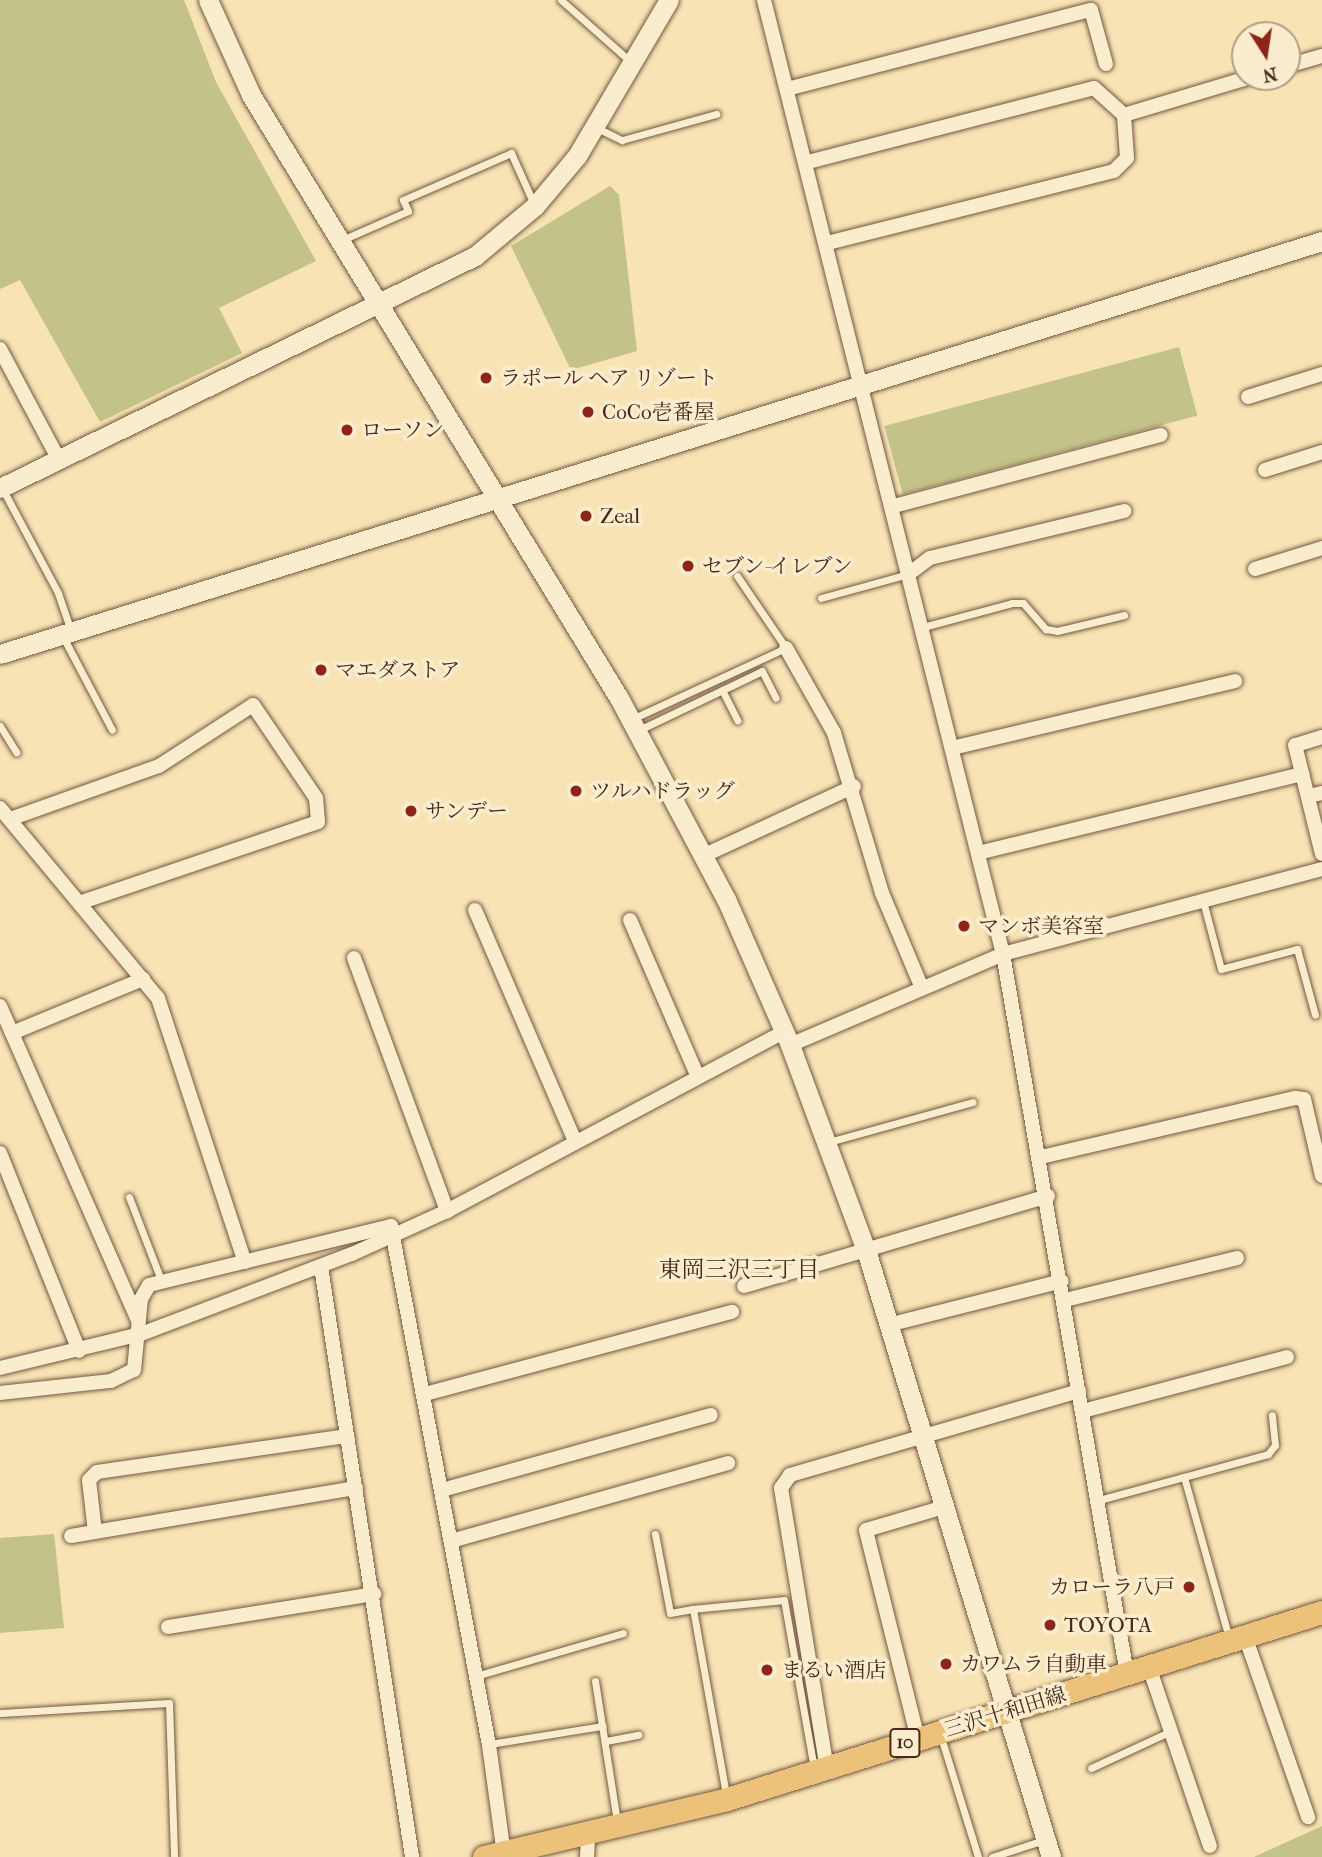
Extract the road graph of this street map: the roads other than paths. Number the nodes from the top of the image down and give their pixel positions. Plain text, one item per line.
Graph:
1 (208, 0) edge
2 (561, 0) edge
3 (669, 0) edge
4 (764, 0) edge
5 (1322, 56) edge
6 (1301, 62) edge
7 (632, 63) junction
8 (1105, 64) dead end
9 (1231, 83) edge
10 (787, 89) junction
11 (716, 114) dead end
12 (1124, 115) junction
13 (595, 126) junction
14 (808, 162) junction
15 (535, 206) junction
16 (342, 240) junction
17 (1322, 241) edge
18 (828, 243) junction
19 (383, 305) junction
20 (0, 349) edge
21 (1322, 374) edge
22 (864, 386) junction
23 (1248, 397) dead end
24 (1161, 435) dead end
25 (1322, 453) edge
26 (59, 460) junction
27 (1265, 470) dead end
28 (1, 488) edge
29 (496, 498) junction
30 (894, 506) junction
31 (1124, 511) dead end
32 (1322, 548) edge
33 (1255, 569) dead end
34 (910, 573) junction
35 (737, 576) dead end
36 (821, 598) dead end
37 (1124, 615) dead end
38 (923, 627) junction
39 (66, 633) junction
40 (786, 648) junction
41 (0, 654) edge
42 (1235, 681) dead end
43 (722, 690) junction
44 (776, 698) dead end
45 (737, 720) dead end
46 (635, 725) junction
47 (0, 726) edge
48 (111, 730) dead end
49 (1322, 737) edge
50 (952, 748) junction
51 (16, 752) dead end
52 (1303, 774) junction
53 (854, 786) junction
54 (1315, 795) edge
55 (0, 808) edge
56 (10, 819) junction
57 (978, 853) junction
58 (1322, 854) edge
59 (705, 855) junction
60 (1322, 869) edge
61 (1203, 901) junction
62 (79, 903) junction
63 (475, 910) dead end
64 (630, 920) dead end
65 (1003, 954) junction
66 (354, 958) dead end
67 (143, 979) junction
68 (922, 988) junction
69 (0, 1006) edge
70 (1315, 1015) dead end
71 (12, 1033) junction
72 (787, 1038) junction
73 (697, 1074) junction
74 (973, 1102) dead end
75 (575, 1141) junction
76 (826, 1143) junction
77 (0, 1153) edge
78 (1041, 1157) junction
79 (1322, 1176) edge
80 (1048, 1196) junction
81 (129, 1198) dead end
82 (447, 1212) junction
83 (393, 1236) junction
84 (866, 1250) junction
85 (1237, 1258) dead end
86 (244, 1262) junction
87 (321, 1267) junction
88 (161, 1280) junction
89 (1062, 1281) junction
90 (744, 1286) dead end
91 (1065, 1300) junction
92 (732, 1312) dead end
93 (888, 1325) junction
94 (140, 1328) junction
95 (79, 1351) junction
96 (1287, 1357) dead end
97 (0, 1368) edge
98 (1079, 1391) junction
99 (0, 1393) edge
100 (425, 1394) junction
101 (1083, 1411) junction
102 (711, 1415) dead end
103 (1272, 1415) dead end
104 (922, 1434) junction
105 (347, 1437) junction
106 (728, 1463) dead end
107 (1184, 1477) junction
108 (356, 1488) junction
109 (442, 1490) junction
110 (1099, 1500) junction
111 (944, 1507) junction
112 (95, 1532) junction
113 (655, 1534) dead end
114 (71, 1536) dead end
115 (451, 1541) junction
116 (374, 1594) junction
117 (693, 1609) junction
118 (1322, 1612) edge
119 (168, 1627) dead end
120 (624, 1633) dead end
121 (1238, 1639) junction
122 (1149, 1667) junction
123 (1127, 1674) junction
124 (476, 1676) junction
125 (595, 1681) dead end
126 (1007, 1711) junction
127 (0, 1713) edge
128 (603, 1726) junction
129 (1171, 1730) junction
130 (940, 1732) junction
131 (638, 1735) dead end
132 (918, 1739) junction
133 (606, 1741) junction
134 (489, 1745) junction
135 (1091, 1768) dead end
136 (821, 1771) junction
137 (727, 1799) junction
138 (1308, 1817) dead end
139 (618, 1829) junction
140 (1210, 1846) dead end
141 (588, 1847) edge
142 (1048, 1848) edge
143 (494, 1855) edge
144 (174, 1857) edge
145 (412, 1857) edge
146 (978, 1857) edge
147 (992, 1857) edge

1 - 16 street
2 - 7 lane
3 - 7 street
4 - 10 street
5 - 6 street
7 - 13 street
8 - 10 street
9 - 12 street
10 - 14 street
11 - 13 lane
12 - 14 street
12 - 18 street
13 - 15 street
14 - 18 street
15 - 16 lane
15 - 19 street
16 - 19 street
17 - 22 street
18 - 22 street
19 - 26 street
19 - 29 street
20 - 26 street
21 - 23 street
22 - 29 street
22 - 30 street
24 - 30 street
25 - 27 street
26 - 28 street
28 - 39 lane
29 - 39 street
29 - 46 street
30 - 34 street
31 - 34 street
32 - 33 street
34 - 36 lane
34 - 38 street
35 - 40 lane
37 - 38 lane
38 - 50 street
39 - 41 street
39 - 48 lane
40 - 46 lane
40 - 53 street
42 - 50 street
43 - 44 lane
43 - 45 lane
43 - 46 lane
46 - 59 street
47 - 51 lane
49 - 52 street
50 - 57 street
52 - 54 street
52 - 57 street
53 - 59 street
53 - 68 street
54 - 58 street
55 - 56 street
56 - 62 street
56 - 62 street
57 - 65 street
59 - 72 street
60 - 61 street
61 - 65 street
61 - 70 lane
62 - 67 street
63 - 75 street
64 - 73 street
65 - 68 street
65 - 78 street
66 - 82 street
67 - 71 street
67 - 86 street
68 - 72 street
69 - 71 street
71 - 94 street
72 - 73 street
72 - 76 street
73 - 75 street
74 - 76 lane
75 - 82 street
76 - 84 street
77 - 95 street
78 - 79 street
78 - 80 street
80 - 84 street
80 - 89 street
81 - 88 lane
82 - 83 street
83 - 86 street
83 - 87 street
83 - 100 street
84 - 90 street
84 - 93 street
85 - 91 street
86 - 88 street
87 - 94 street
87 - 105 street
88 - 94 street
89 - 91 street
89 - 93 street
91 - 98 street
92 - 100 street
93 - 104 street
94 - 95 street
94 - 99 street
95 - 97 street
96 - 101 street
98 - 101 street
98 - 104 street
100 - 109 street
101 - 110 street
102 - 109 street
103 - 107 lane
104 - 111 street
104 - 136 street
105 - 108 street
105 - 112 street
106 - 115 street
107 - 110 lane
107 - 121 lane
108 - 112 street
108 - 116 street
109 - 115 street
110 - 123 street
111 - 126 street
111 - 132 street
112 - 114 street
113 - 117 lane
115 - 124 street
116 - 119 street
116 - 145 street
117 - 136 lane
117 - 137 lane
118 - 121 main road, 三沢十和田線 / 10
120 - 124 lane
121 - 122 main road, 三沢十和田線 / 10
121 - 138 street
122 - 123 main road, 三沢十和田線 / 10
122 - 129 street
123 - 126 main road, 三沢十和田線 / 10
124 - 134 street
125 - 128 lane
126 - 130 main road, 三沢十和田線 / 10
126 - 142 street
127 - 144 lane
128 - 133 lane
128 - 134 lane
129 - 135 lane
129 - 140 street
130 - 132 main road, 三沢十和田線 / 10
130 - 146 lane
131 - 133 lane
132 - 136 main road, 三沢十和田線 / 10
133 - 139 lane
134 - 143 street
136 - 137 main road, 三沢十和田線 / 10
137 - 139 main road, 三沢十和田線 / 10
139 - 141 main road, 三沢十和田線 / 10
141 - 143 main road, 三沢十和田線 / 10
142 - 147 lane

